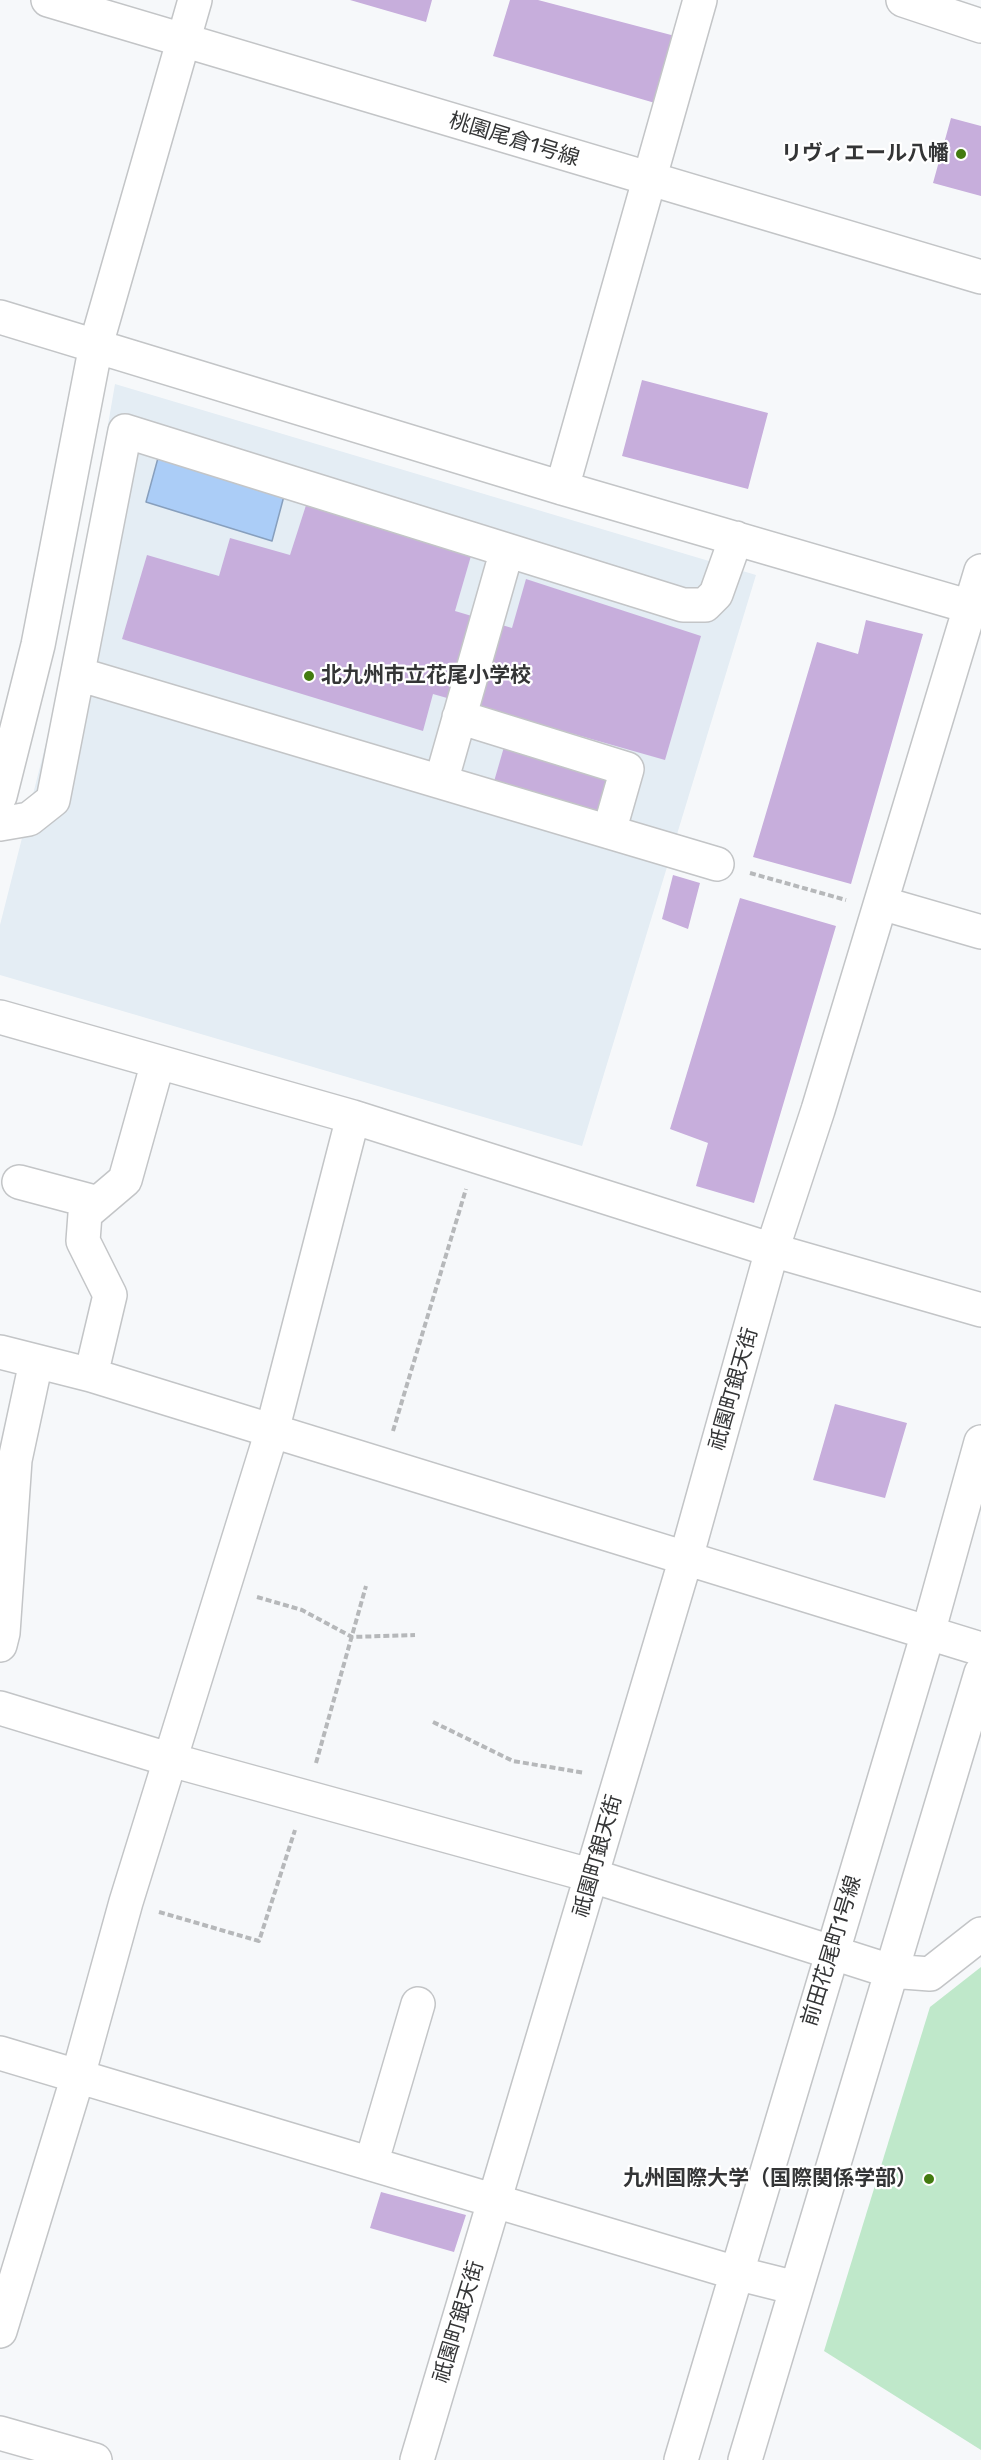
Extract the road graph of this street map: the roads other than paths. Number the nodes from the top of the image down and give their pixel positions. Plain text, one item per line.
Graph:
1 (48, 0) edge
2 (195, 0) edge
3 (700, 0) edge
4 (903, 0) edge
5 (981, 26) edge
6 (183, 42) junction
7 (649, 180) junction
8 (981, 277) edge
9 (0, 317) edge
10 (96, 345) junction
11 (562, 488) junction
12 (736, 538) junction
13 (507, 550) junction
14 (981, 572) edge
15 (976, 608) edge
16 (78, 674) junction
17 (459, 717) junction
18 (441, 782) junction
19 (0, 796) edge
20 (0, 824) edge
21 (609, 832) junction
22 (717, 864) road end
23 (880, 906) junction
24 (981, 932) edge
25 (0, 1017) edge
26 (158, 1062) junction
27 (353, 1117) junction
28 (19, 1182) dead end
29 (98, 1203) junction
30 (772, 1250) junction
31 (981, 1310) edge
32 (0, 1352) edge
33 (36, 1362) junction
34 (91, 1375) junction
35 (272, 1431) junction
36 (981, 1442) edge
37 (686, 1558) junction
38 (928, 1633) junction
39 (0, 1646) edge
40 (981, 1648) edge
41 (981, 1673) edge
42 (0, 1708) edge
43 (171, 1760) junction
44 (593, 1876) junction
45 (981, 1934) edge
46 (831, 1953) junction
47 (890, 1971) junction
48 (418, 2004) dead end
49 (0, 2053) edge
50 (78, 2076) junction
51 (371, 2164) junction
52 (496, 2200) junction
53 (736, 2273) junction
54 (796, 2288) junction
55 (0, 2331) edge
56 (0, 2433) edge
57 (95, 2460) edge
58 (417, 2460) edge
59 (681, 2460) edge
60 (745, 2460) edge

1 - 6 street, 桃園尾倉1号線
2 - 6 street
3 - 7 street
4 - 5 street
6 - 7 street, 桃園尾倉1号線
6 - 10 street
7 - 8 street, 桃園尾倉1号線
7 - 11 street
9 - 10 street
10 - 11 street
10 - 19 street
11 - 12 street
12 - 13 street
12 - 15 street
13 - 16 street
13 - 17 street
14 - 15 street, 祇園町銀天街
15 - 23 street, 祇園町銀天街
16 - 18 street
16 - 20 street
17 - 18 street
17 - 21 street
18 - 21 street
21 - 22 street
23 - 24 street
23 - 30 street, 祇園町銀天街
25 - 26 street
26 - 27 street
26 - 29 street
27 - 30 street
27 - 35 street
28 - 29 street
29 - 34 street
30 - 31 street
30 - 37 street, 祇園町銀天街
32 - 33 street
33 - 34 street
33 - 39 street
34 - 35 street
35 - 37 street
35 - 43 street
36 - 38 street, 前田花尾町1号線
37 - 38 street
37 - 44 street, 祇園町銀天街
38 - 40 street
38 - 46 street, 前田花尾町1号線
41 - 47 street
42 - 43 street
43 - 44 street
43 - 50 street
44 - 46 street
44 - 52 street, 祇園町銀天街
45 - 47 street
46 - 47 street
46 - 53 street, 前田花尾町1号線
47 - 54 street
48 - 51 street
49 - 50 street
50 - 51 street
50 - 55 street
51 - 52 street
52 - 53 street
52 - 58 street, 祇園町銀天街
53 - 54 street
53 - 59 street, 前田花尾町1号線
54 - 60 street
56 - 57 street

